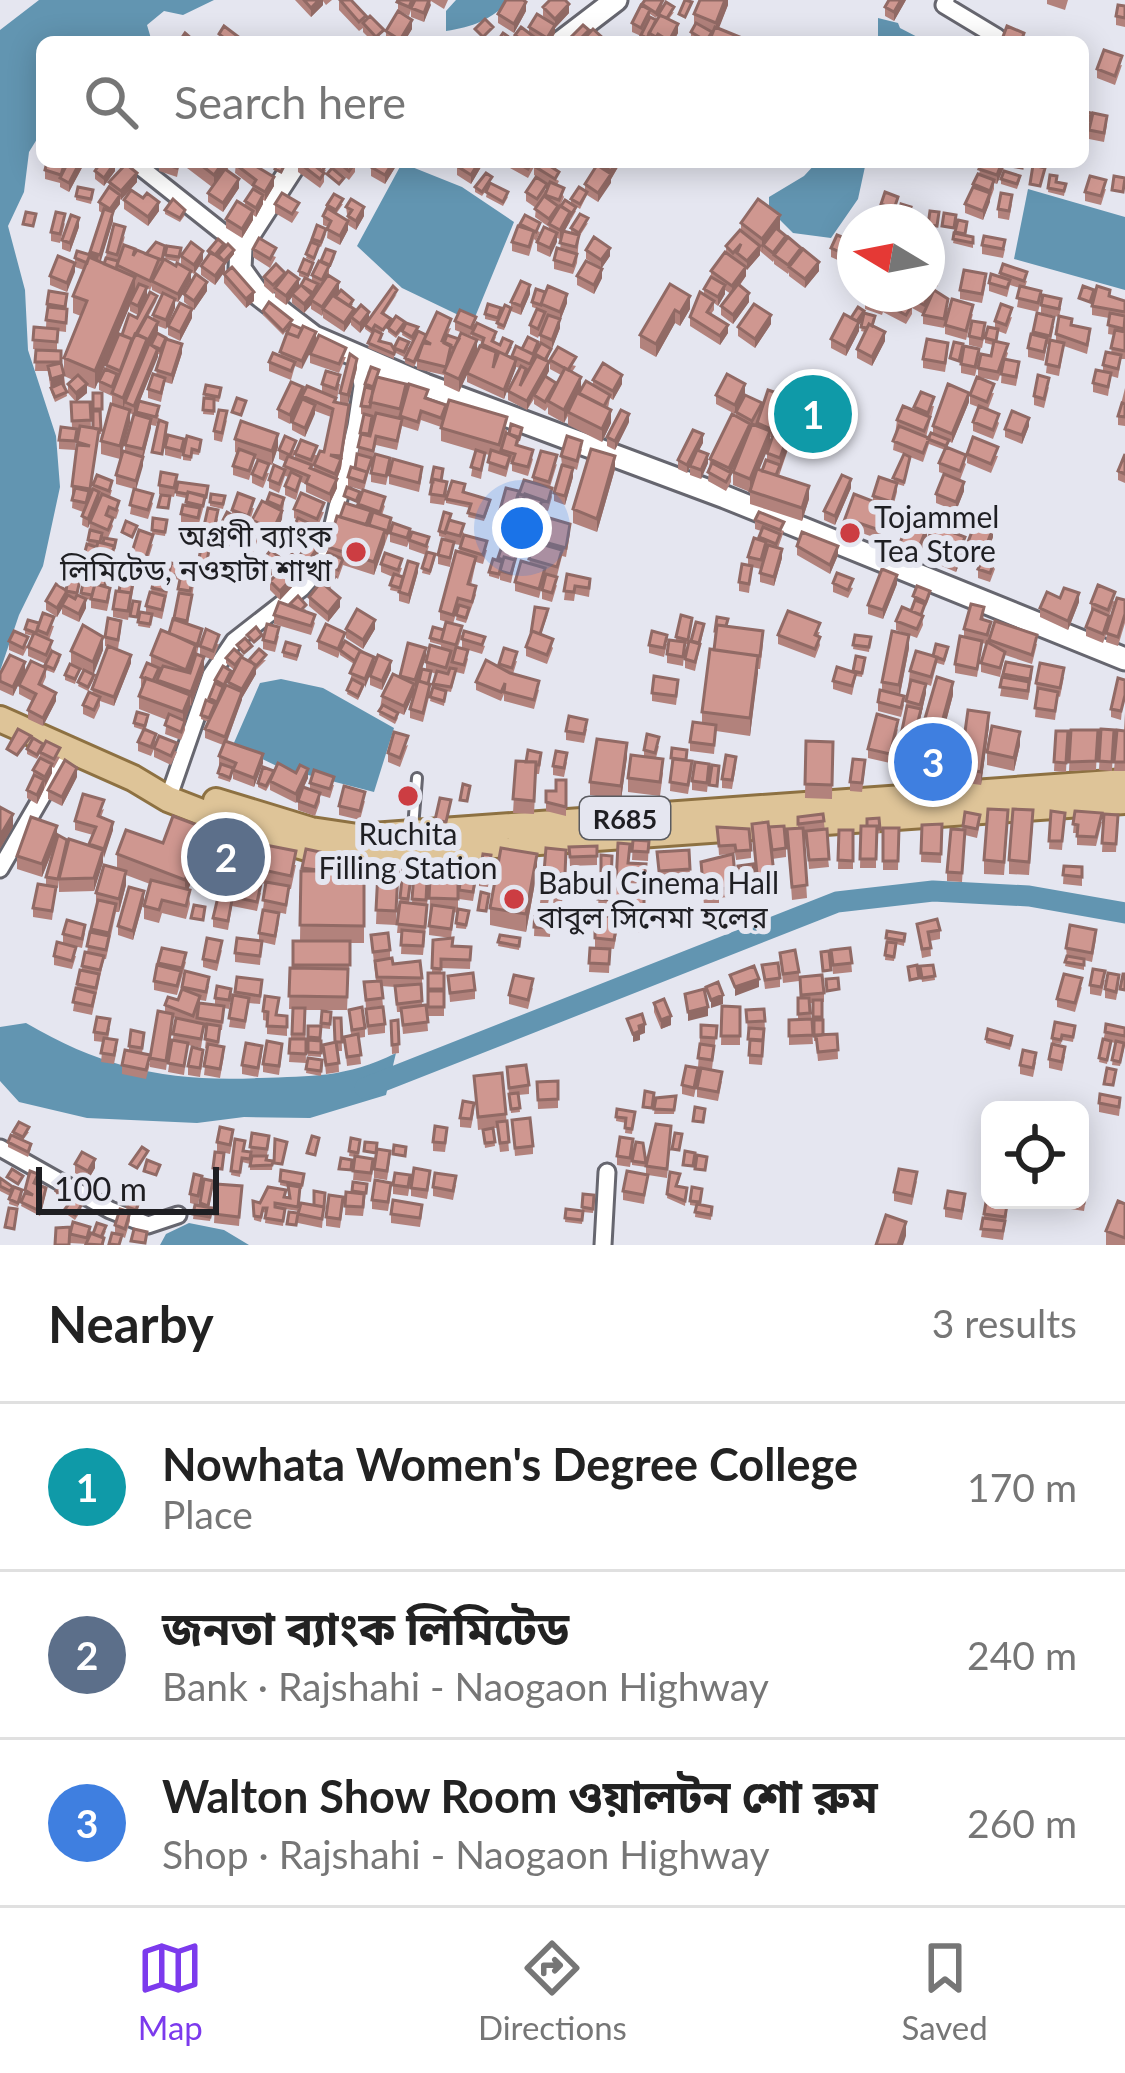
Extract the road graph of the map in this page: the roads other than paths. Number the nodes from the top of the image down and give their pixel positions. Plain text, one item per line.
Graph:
1 (616, 0) edge
2 (946, 0) edge
3 (569, 36) edge
4 (995, 36) edge
5 (142, 168) edge
6 (292, 168) edge
7 (242, 247) junction
8 (358, 356) junction
9 (1125, 659) edge
10 (7, 722) edge
11 (69, 750) junction
12 (417, 778) dead end
13 (1125, 782) edge
14 (170, 793) junction
15 (1125, 801) edge
16 (411, 844) junction
17 (0, 869) edge
18 (0, 1148) edge
19 (607, 1172) dead end
20 (178, 1215) dead end
21 (603, 1245) edge

1 - 3 street
2 - 4 street
5 - 7 street
6 - 7 street
7 - 8 street
8 - 9 street
8 - 14 street
10 - 11 main road, R685
11 - 14 main road, R685
11 - 17 street
12 - 16 lane
13 - 16 main road, R685
14 - 16 main road, R685
15 - 16 main road, R685
18 - 20 street
19 - 21 street

